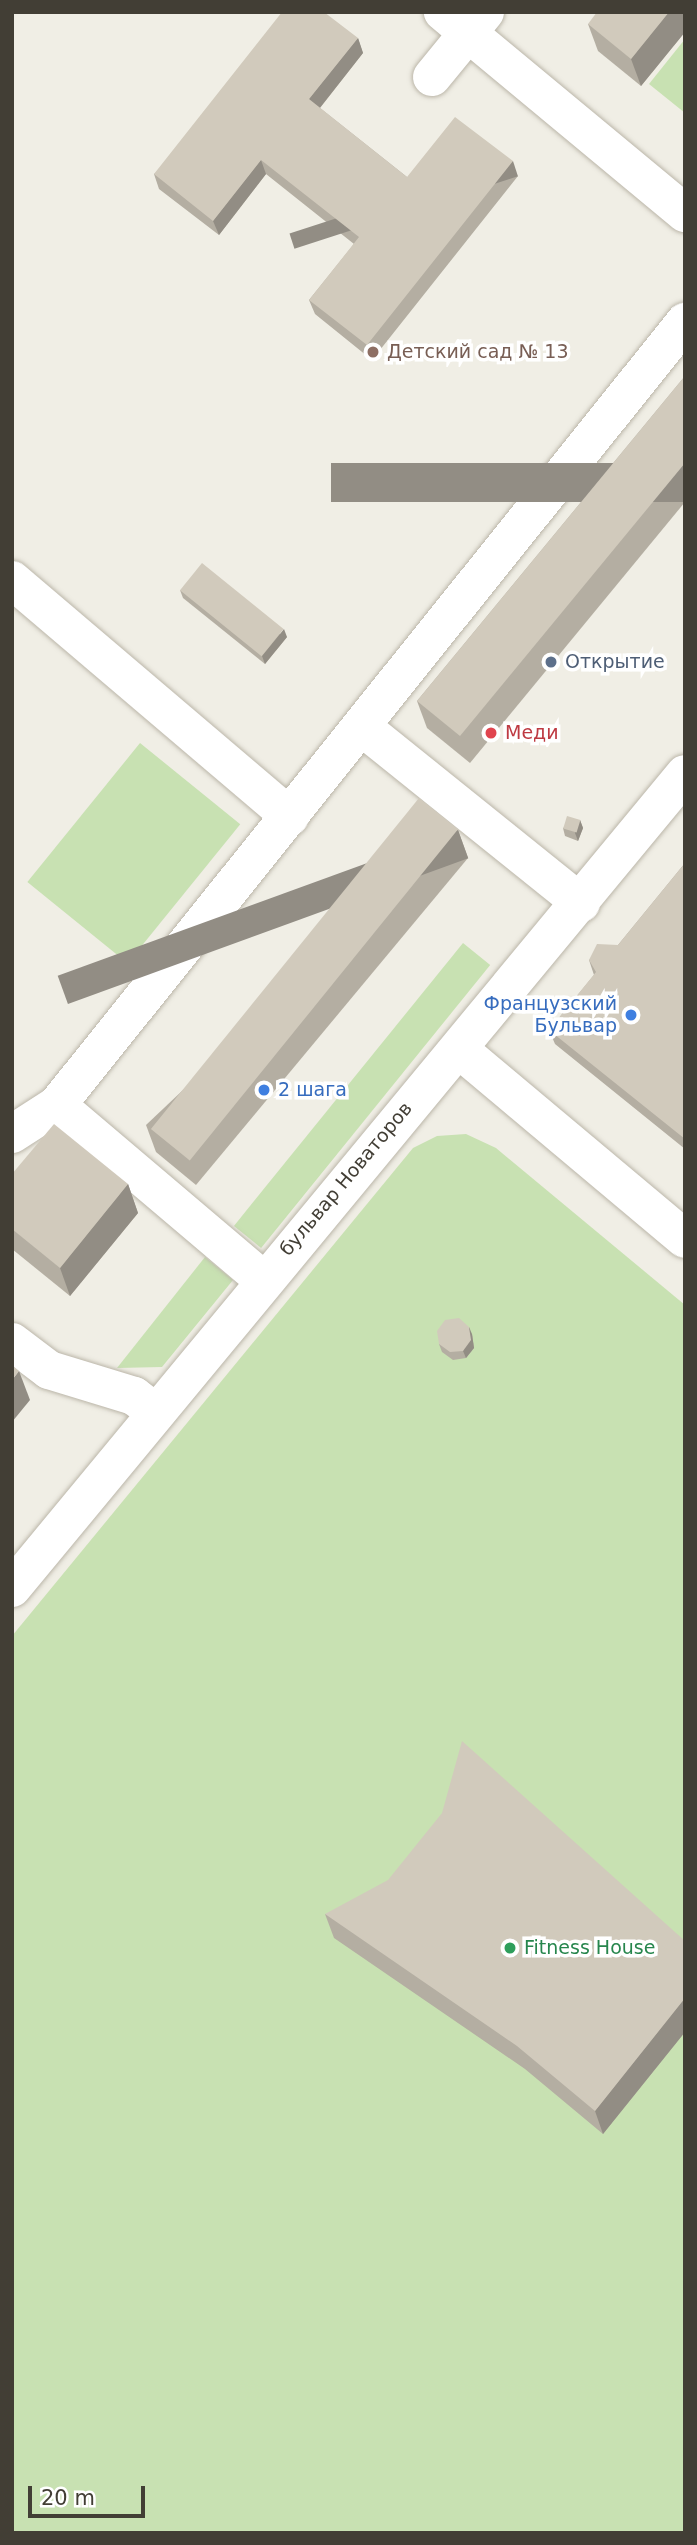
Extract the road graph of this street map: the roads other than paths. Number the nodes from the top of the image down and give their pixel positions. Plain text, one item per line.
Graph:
1 (465, 19) edge
2 (432, 77) dead end
3 (685, 213) edge
4 (685, 322) edge
5 (12, 580) edge
6 (362, 727) junction
7 (685, 774) edge
8 (290, 817) junction
9 (581, 903) junction
10 (461, 1051) junction
11 (57, 1105) junction
12 (12, 1134) edge
13 (685, 1239) edge
14 (263, 1280) junction
15 (12, 1342) edge
16 (155, 1412) junction
17 (12, 1588) edge

1 - 2 street
1 - 3 street
4 - 6 street
5 - 8 street
6 - 8 street
6 - 9 street
7 - 9 street, бульвар Новаторов
8 - 11 street
9 - 10 street, бульвар Новаторов
10 - 13 street
10 - 14 street, бульвар Новаторов
11 - 12 street
11 - 14 street
14 - 16 street, бульвар Новаторов
15 - 16 street
16 - 17 street, бульвар Новаторов

